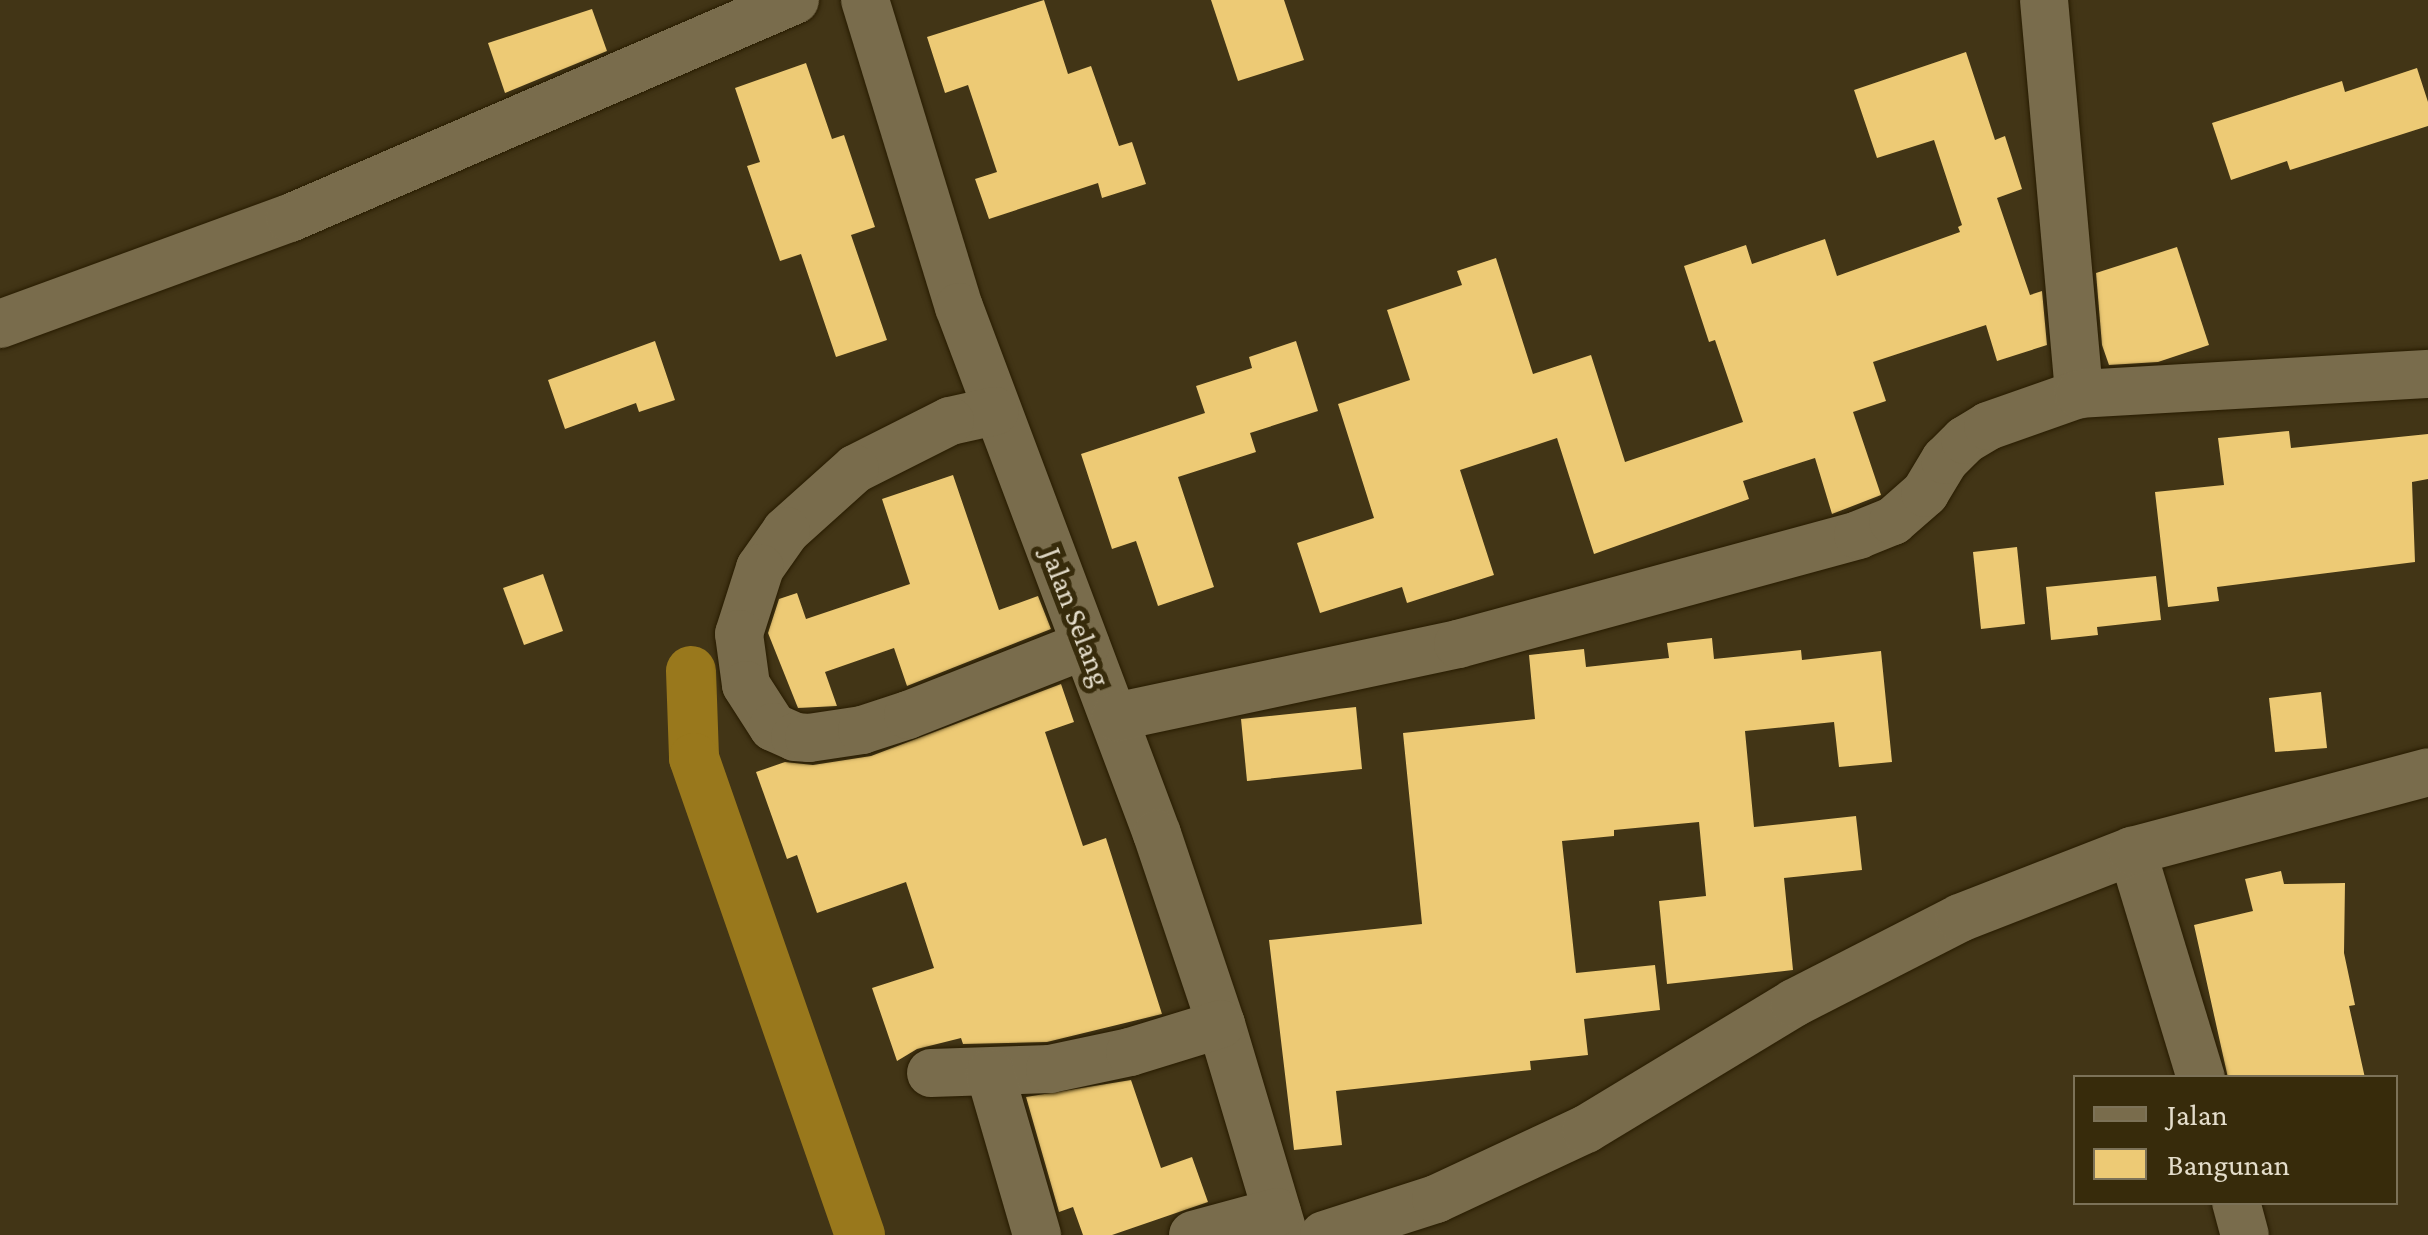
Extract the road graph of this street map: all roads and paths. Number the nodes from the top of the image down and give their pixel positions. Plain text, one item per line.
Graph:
1 (795, 0) edge
2 (865, 0) edge
3 (2044, 0) edge
4 (0, 324) edge
5 (2428, 374) edge
6 (2079, 394) junction
7 (992, 402) junction
8 (1086, 645) junction
9 (1115, 717) junction
10 (2428, 772) edge
11 (2132, 852) junction
12 (1220, 1024) junction
13 (931, 1073) dead end
14 (990, 1073) junction
15 (2200, 1075) edge
16 (2237, 1205) edge
17 (1280, 1224) edge
18 (1037, 1235) edge
19 (1193, 1235) edge
20 (1324, 1235) edge
21 (2245, 1235) edge

1 - 4 street
2 - 7 street, Jalan Selang
3 - 6 street
5 - 6 street
6 - 9 street
7 - 8 street, Jalan Selang
7 - 8 street
8 - 9 street, Jalan Selang
9 - 12 street, Jalan Selang
10 - 11 street
11 - 15 street
11 - 20 street
12 - 14 street
12 - 17 street, Jalan Selang
13 - 14 street
14 - 18 street
16 - 21 street
17 - 19 street

